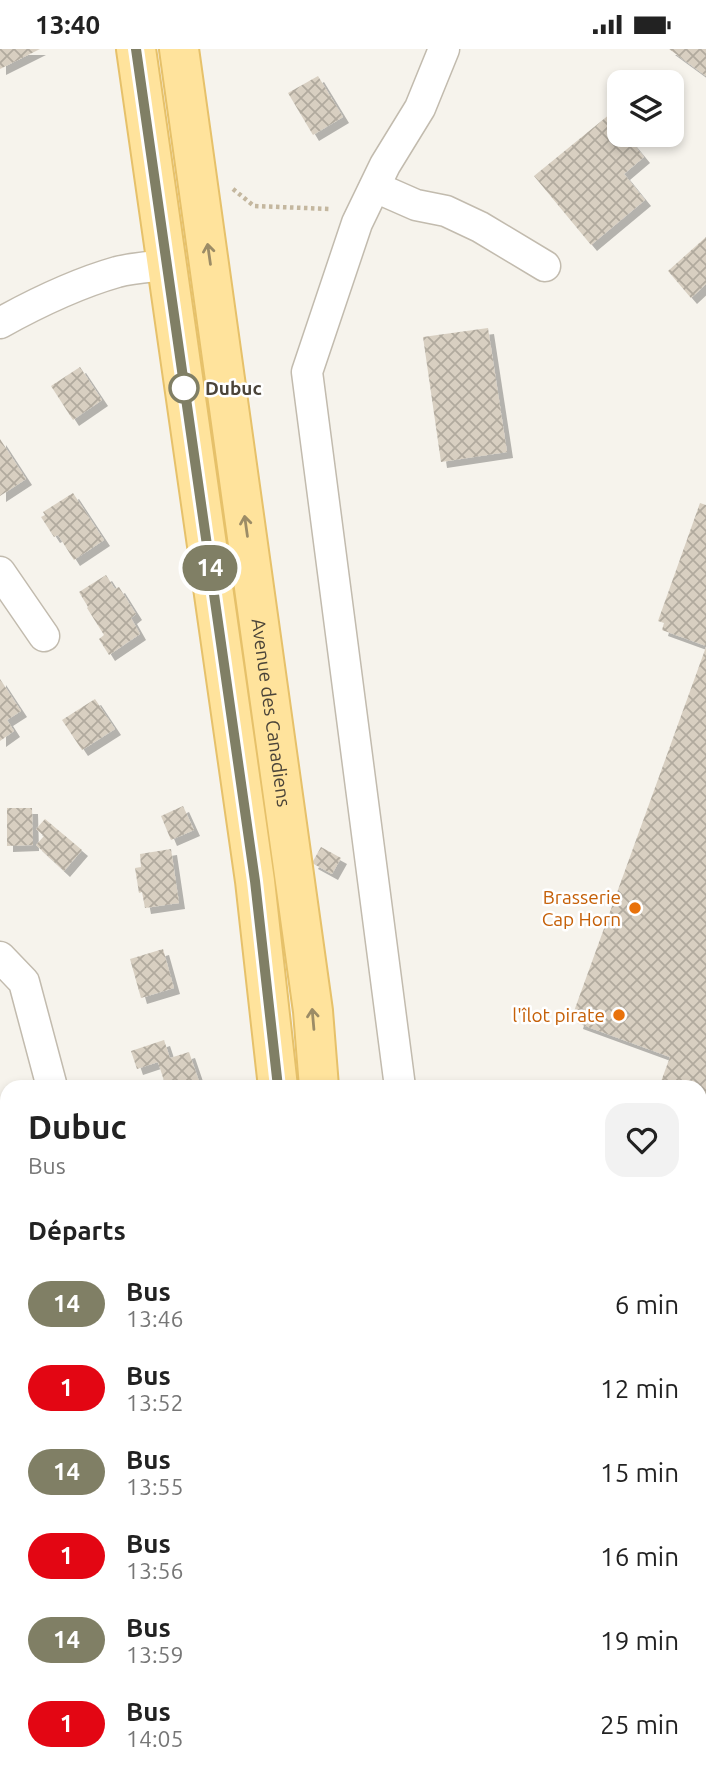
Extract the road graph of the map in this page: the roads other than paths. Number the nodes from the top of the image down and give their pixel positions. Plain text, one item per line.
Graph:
1 (136, 49) edge
2 (179, 49) edge
3 (444, 49) edge
4 (369, 198) junction
5 (166, 265) junction
6 (545, 266) dead end
7 (0, 323) edge
8 (0, 572) edge
9 (44, 636) dead end
10 (0, 957) edge
11 (50, 1080) edge
12 (277, 1080) edge
13 (318, 1080) edge
14 (399, 1080) edge

1 - 5 main road
13 -> 2 main road, Avenue des Canadiens
3 - 4 street
4 - 6 street
4 - 14 street
5 - 7 street
5 - 12 main road
8 - 9 street
10 - 11 street

